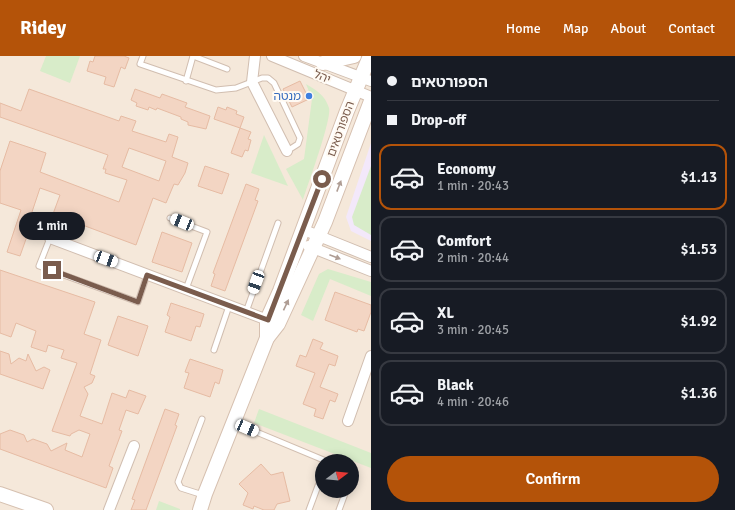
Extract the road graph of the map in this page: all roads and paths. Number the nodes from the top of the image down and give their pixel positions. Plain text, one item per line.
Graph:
1 (143, 56) edge
2 (193, 56) edge
3 (254, 56) edge
4 (272, 56) edge
5 (304, 56) edge
6 (354, 56) edge
7 (370, 56) edge
8 (323, 63) junction
9 (227, 69) dead end
10 (366, 79) edge
11 (186, 81) junction
12 (252, 82) junction
13 (355, 91) junction
14 (371, 97) edge
15 (371, 101) edge
16 (287, 151) joint
17 (170, 218) dead end
18 (278, 223) dead end
19 (301, 236) junction
20 (50, 238) joint
21 (316, 242) junction
22 (371, 257) edge
23 (371, 270) edge
24 (147, 275) junction
25 (186, 289) junction
26 (229, 306) junction
27 (246, 312) junction
28 (273, 322) junction
29 (214, 350) dead end
30 (371, 356) edge
31 (202, 419) dead end
32 (348, 421) dead end
33 (234, 422) junction
34 (134, 446) dead end
35 (315, 456) edge
36 (0, 494) edge
37 (315, 494) edge
38 (204, 495) junction
39 (343, 498) edge
40 (46, 510) edge
41 (109, 510) edge
42 (195, 510) edge
43 (200, 510) edge
44 (309, 510) edge
45 (339, 510) edge

1 - 11 lane
2 - 9 lane
2 - 11 lane
3 - 12 street
4 - 13 street, יהל
5 - 8 street, יהל
6 - 8 street
7 - 10 street, הספורטאים
8 - 10 street, יהל
10 - 13 street, הספורטאים
11 - 12 lane
12 - 16 street
12 - 16 lane
13 - 14 street, יהל
13 - 19 street, הספורטאים
21 -> 15 street, הספורטאים
17 - 25 lane
18 - 27 lane
19 - 21 street
19 - 28 street, הספורטאים
20 - 24 street
20 - 24 lane
21 - 22 street
21 -> 23 street
28 -> 21 street, הספורטאים
24 - 25 street
25 - 26 street
26 - 27 street
26 - 29 lane
27 - 28 street
28 - 33 street, הספורטאים
30 - 32 street
31 - 38 lane
33 - 35 lane
33 - 38 street, הספורטאים
34 - 41 street
36 - 40 street
37 - 44 lane
38 - 42 street, הספורטאים
38 - 43 street, הספורטאים
39 - 45 lane

